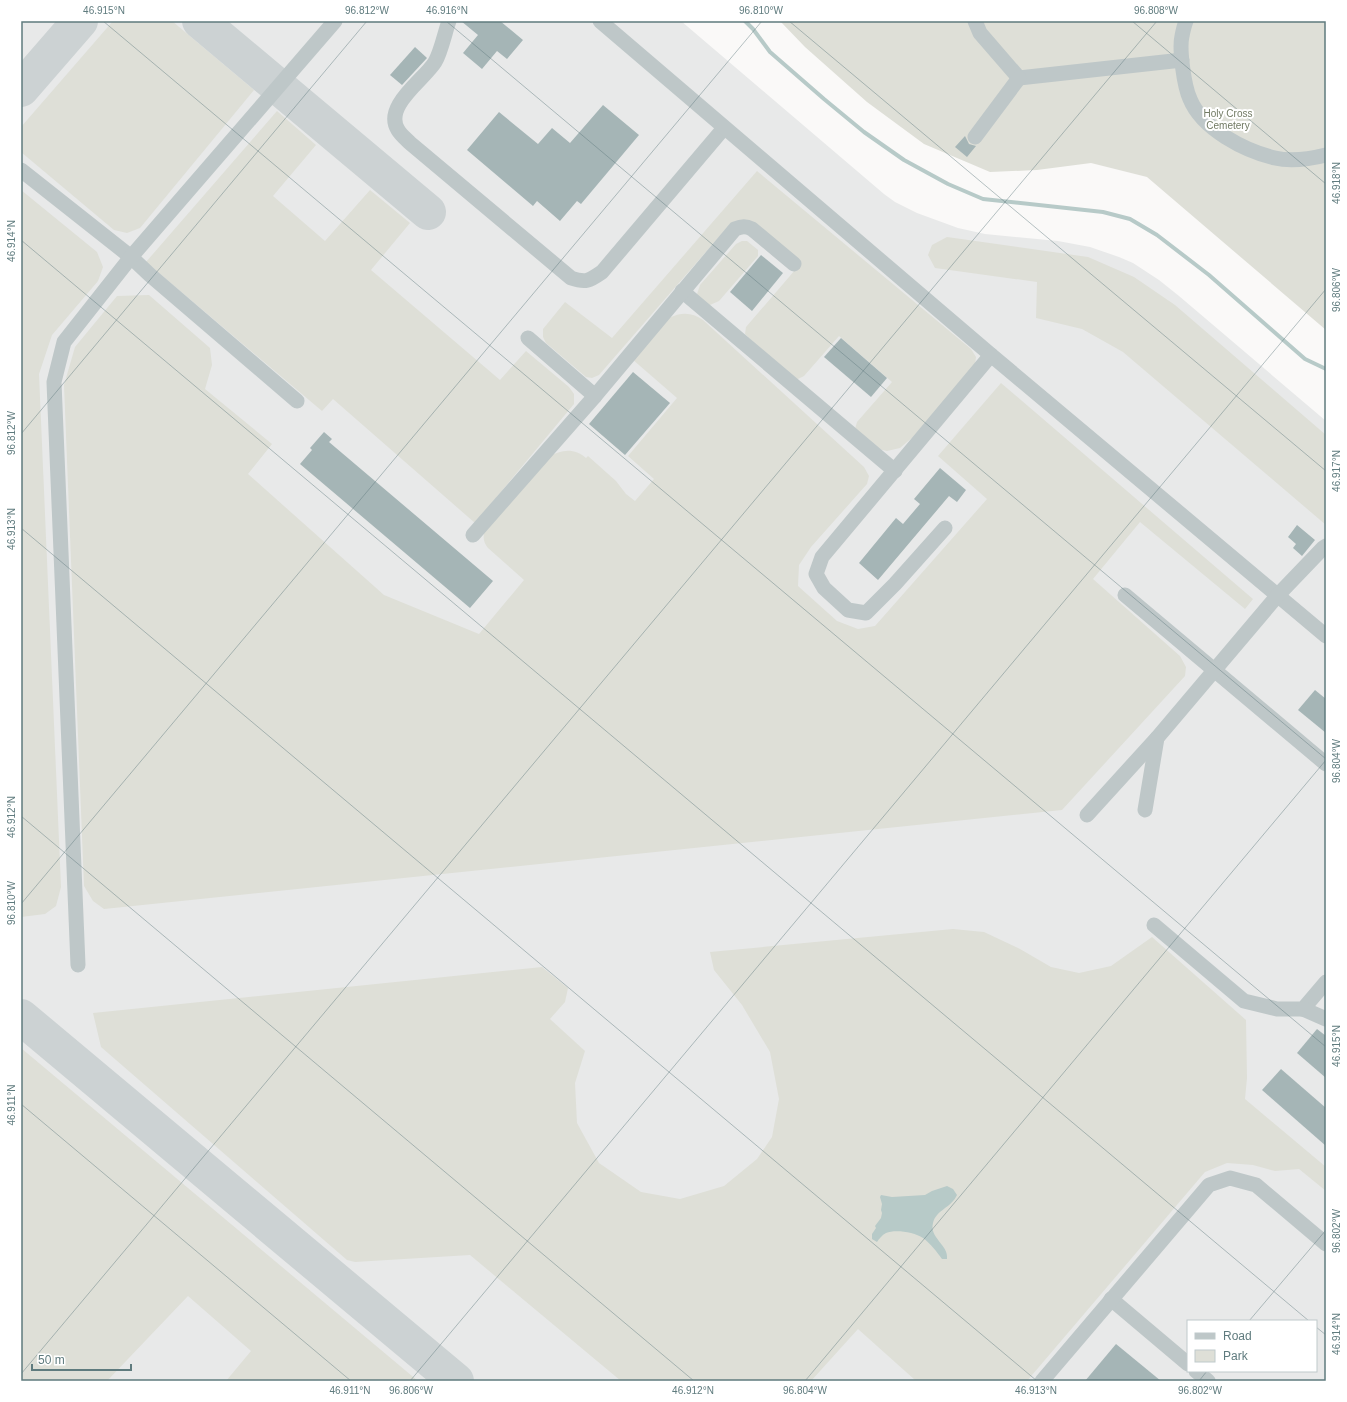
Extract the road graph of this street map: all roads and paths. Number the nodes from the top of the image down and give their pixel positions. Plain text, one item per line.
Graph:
1 (335, 21) edge
2 (449, 21) edge
3 (600, 21) edge
4 (975, 21) edge
5 (1186, 21) edge
6 (1182, 60) junction
7 (1019, 78) junction
8 (724, 128) junction
9 (975, 137) dead end
10 (1326, 155) edge
11 (21, 170) edge
12 (131, 257) junction
13 (794, 264) dead end
14 (682, 291) junction
15 (528, 338) dead end
16 (991, 355) junction
17 (595, 396) junction
18 (297, 401) dead end
19 (895, 471) junction
20 (945, 528) dead end
21 (473, 535) dead end
22 (1326, 546) edge
23 (1125, 595) dead end
24 (1278, 595) junction
25 (1326, 636) edge
26 (1214, 671) junction
27 (1157, 738) junction
28 (1326, 764) edge
29 (1145, 810) dead end
30 (1087, 815) dead end
31 (1154, 926) dead end
32 (78, 965) dead end
33 (1326, 982) edge
34 (1303, 1009) junction
35 (1326, 1019) edge
36 (1326, 1244) edge
37 (1111, 1299) junction
38 (1187, 1363) edge
39 (1197, 1372) edge
40 (1042, 1381) edge
41 (1208, 1381) edge

1 - 12 lane
2 - 8 lane
3 - 8 lane
4 - 7 lane
5 - 6 lane
6 - 7 lane
6 - 10 lane
7 - 9 lane
8 - 16 lane
11 - 12 lane
12 - 18 lane
12 - 32 lane
13 - 14 lane
14 - 17 lane
14 - 19 lane
15 - 17 lane
16 - 19 lane
16 - 24 lane
17 - 21 lane
19 - 20 lane
22 - 24 lane
23 - 26 lane
24 - 25 lane
24 - 26 lane
26 - 27 lane
26 - 28 lane
27 - 29 lane
27 - 30 lane
31 - 34 lane
33 - 34 lane
34 - 35 lane
36 - 37 lane
37 - 38 lane
37 - 40 lane
39 - 41 lane

